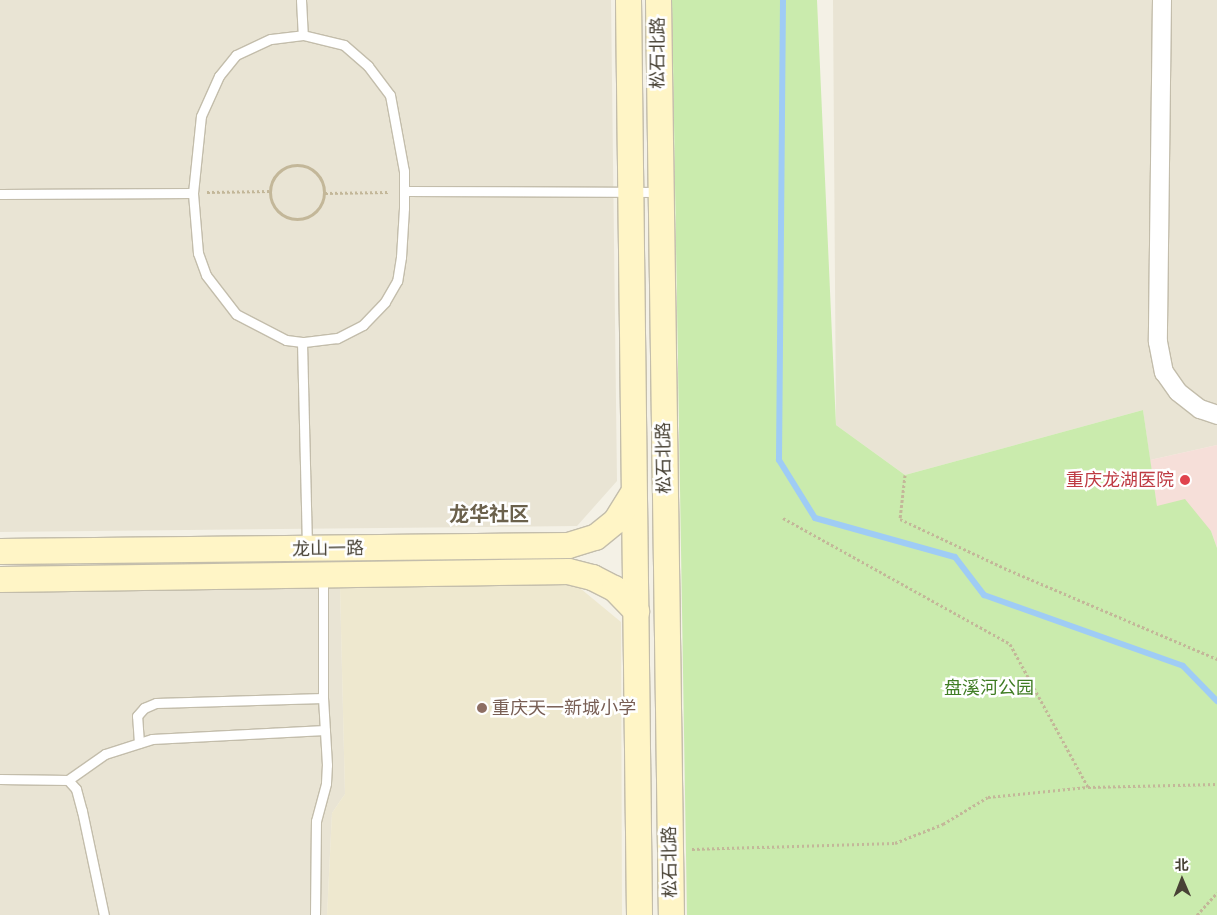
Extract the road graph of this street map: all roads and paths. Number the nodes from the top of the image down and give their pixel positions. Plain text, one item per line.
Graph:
1 (301, 0) edge
2 (628, 0) edge
3 (658, 0) edge
4 (1162, 0) edge
5 (303, 35) junction
6 (270, 191) junction
7 (404, 191) junction
8 (629, 192) junction
9 (659, 192) junction
10 (194, 193) junction
11 (325, 193) junction
12 (0, 194) edge
13 (302, 342) junction
14 (1217, 415) edge
15 (905, 475) dead end
16 (633, 492) junction
17 (783, 518) dead end
18 (308, 550) junction
19 (0, 552) edge
20 (323, 575) junction
21 (0, 579) edge
22 (636, 611) junction
23 (1217, 660) edge
24 (323, 698) junction
25 (325, 730) junction
26 (139, 743) junction
27 (0, 779) edge
28 (68, 780) junction
29 (1217, 784) edge
30 (1088, 787) junction
31 (670, 849) junction
32 (1217, 893) edge
33 (104, 915) edge
34 (315, 915) edge
35 (639, 915) edge
36 (671, 915) edge
37 (1197, 915) edge

1 - 5 lane
2 - 8 main road, 松石北路
3 - 9 main road, 松石北路
4 - 14 street
5 - 7 lane
5 - 10 lane
6 - 10 path
6 - 11 path
6 - 11 path
7 - 8 lane
7 - 11 path
7 - 13 lane
8 - 9 lane
8 - 16 main road, 松石北路
9 - 31 main road, 松石北路
10 - 12 lane
10 - 13 lane
13 - 18 lane
15 - 23 path
16 - 18 main road, 龙山一路
16 - 22 main road, 松石北路
17 - 30 path
18 - 19 main road, 龙山一路
20 - 21 main road, 龙山一路
20 - 22 main road, 龙山一路
20 - 24 lane
22 - 35 main road, 松石北路
24 - 25 lane
24 - 26 lane
25 - 26 lane
25 - 34 lane
26 - 28 lane
27 - 28 lane
28 - 33 lane
29 - 30 path
30 - 31 path
31 - 36 main road, 松石北路
32 - 37 path

